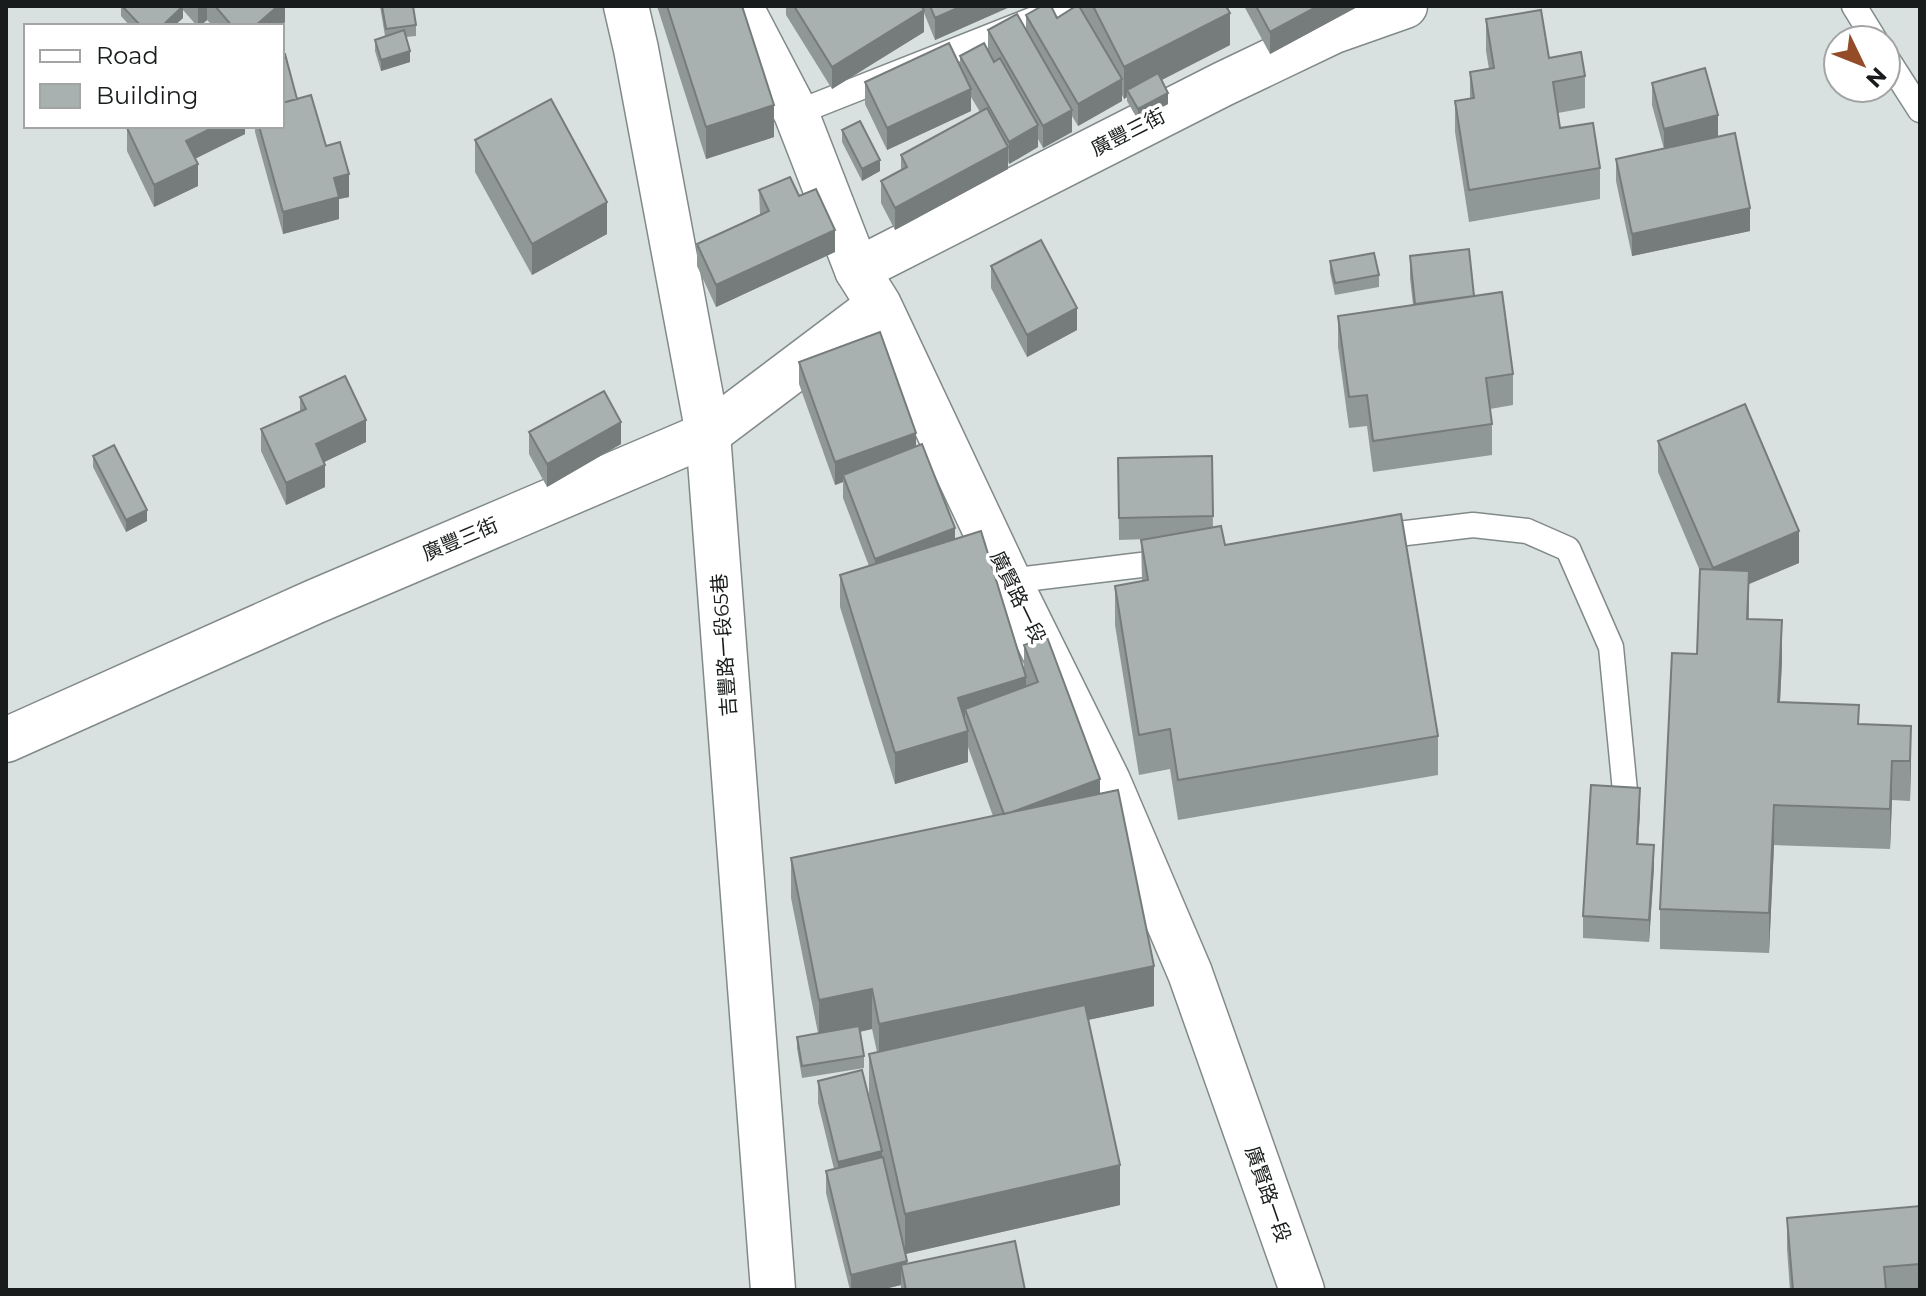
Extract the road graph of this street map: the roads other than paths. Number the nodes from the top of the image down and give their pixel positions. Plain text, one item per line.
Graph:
1 (626, 6) edge
2 (740, 6) edge
3 (1067, 6) edge
4 (1405, 6) edge
5 (1854, 6) edge
6 (1033, 12) edge
7 (1865, 24) edge
8 (1902, 82) edge
9 (1920, 110) edge
10 (796, 113) junction
11 (868, 287) junction
12 (708, 434) junction
13 (1350, 540) edge
14 (1195, 559) edge
15 (1009, 581) junction
16 (11, 737) edge
17 (1625, 791) edge
18 (773, 1290) edge
19 (1302, 1290) edge

1 - 12 street, 吉豐路一段65巷
2 - 10 street, 廣賢路一段
3 - 6 lane
4 - 11 street, 廣豐三街
5 - 7 lane
6 - 10 lane
8 - 9 lane
10 - 11 street, 廣賢路一段
11 - 12 street, 廣豐三街
11 - 15 street, 廣賢路一段
12 - 16 street, 廣豐三街
12 - 18 street, 吉豐路一段65巷
13 - 17 lane
14 - 15 lane
15 - 19 street, 廣賢路一段

